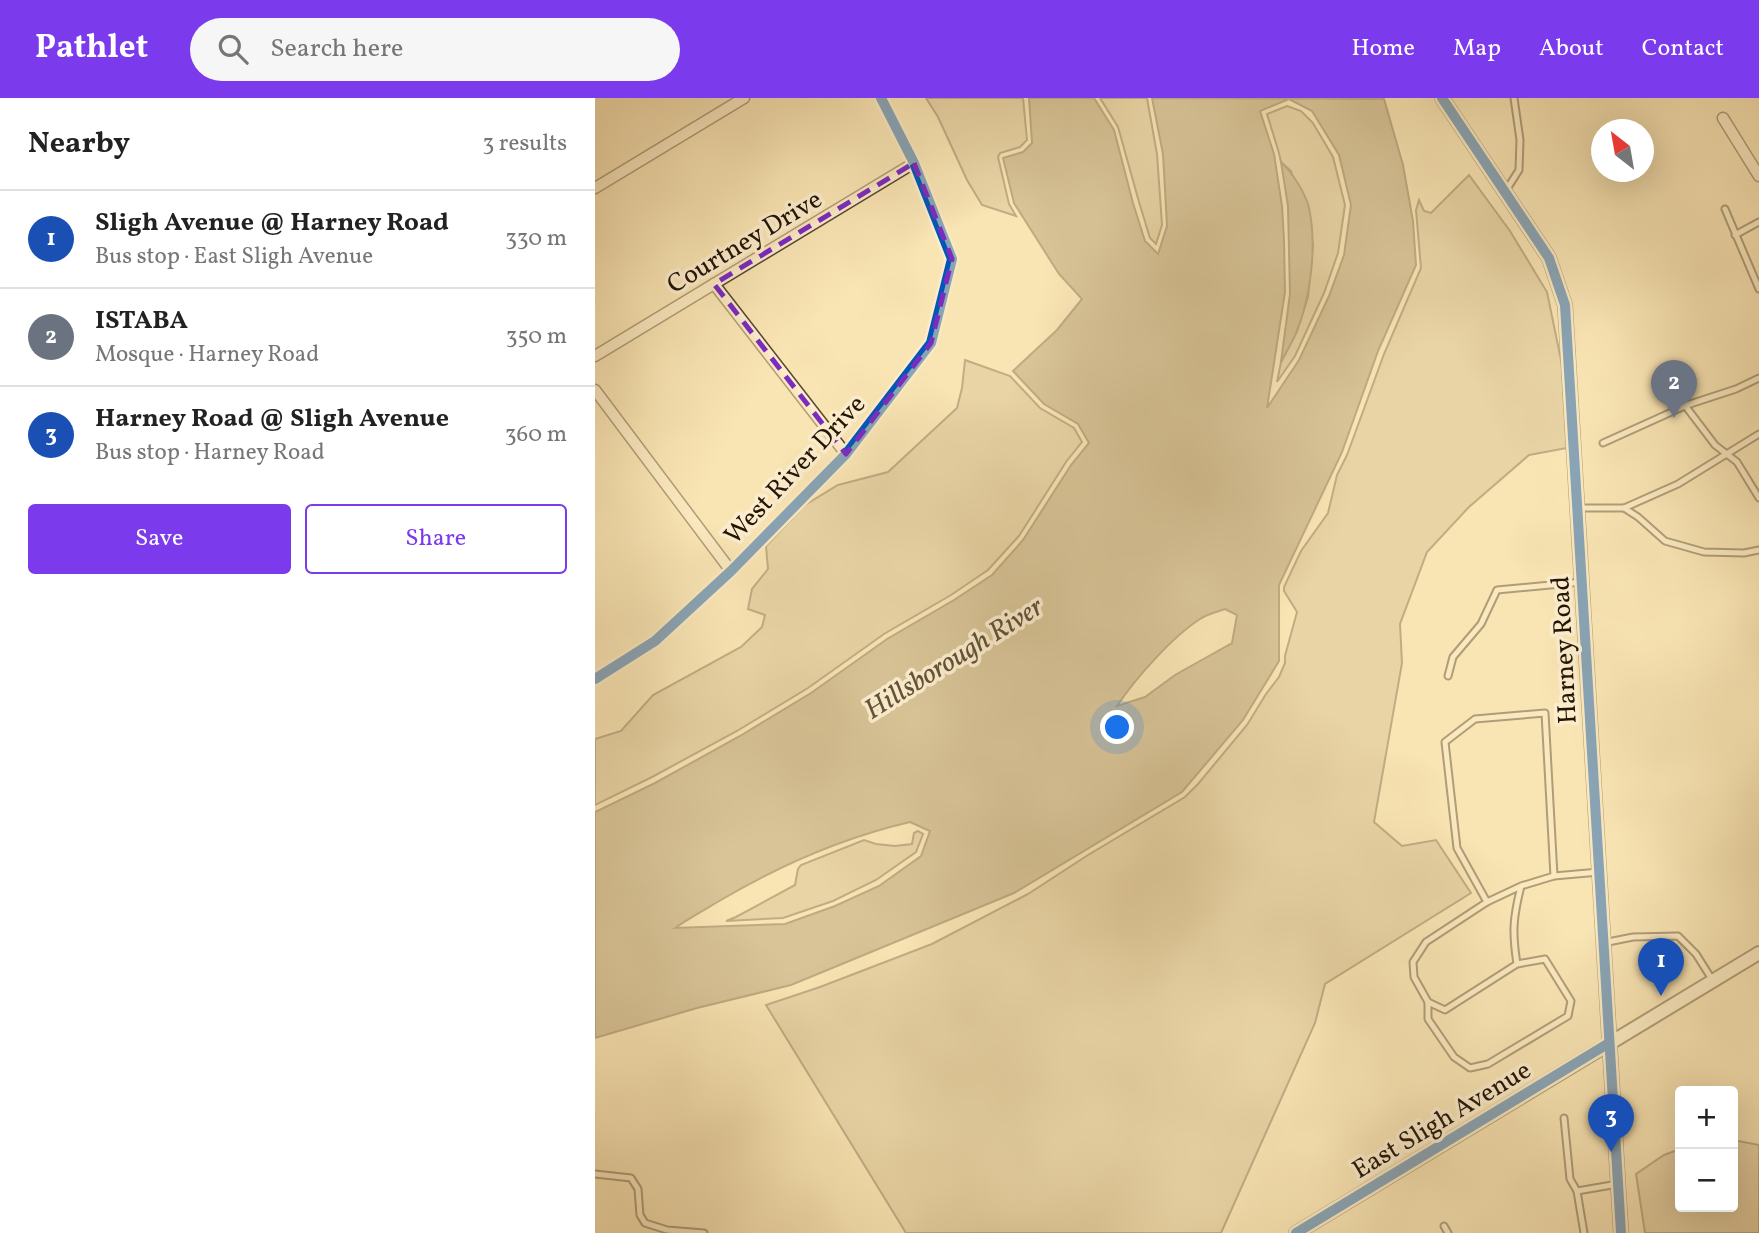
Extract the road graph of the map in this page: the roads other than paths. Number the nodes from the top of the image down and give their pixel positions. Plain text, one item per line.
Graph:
1 (744, 98) edge
2 (881, 98) edge
3 (1443, 98) edge
4 (1514, 98) edge
5 (1723, 118) dead end
6 (914, 163) junction
7 (1759, 176) edge
8 (595, 188) edge
9 (1505, 192) junction
10 (1725, 209) dead end
11 (1759, 222) edge
12 (1735, 235) junction
13 (714, 284) junction
14 (1759, 289) edge
15 (595, 356) edge
16 (1759, 379) edge
17 (595, 390) edge
18 (1687, 405) junction
19 (1759, 434) edge
20 (1603, 443) dead end
21 (846, 454) junction
22 (1727, 454) junction
23 (1759, 498) edge
24 (1577, 508) junction
25 (1624, 508) junction
26 (1759, 550) edge
27 (731, 571) junction
28 (1582, 582) junction
29 (596, 676) edge
30 (1448, 676) dead end
31 (1599, 872) junction
32 (1554, 876) junction
33 (1521, 886) junction
34 (1487, 902) junction
35 (1603, 943) junction
36 (1759, 953) edge
37 (1517, 964) junction
38 (1713, 981) junction
39 (1428, 1002) junction
40 (1609, 1043) junction
41 (1564, 1118) dead end
42 (595, 1174) edge
43 (1618, 1184) junction
44 (1577, 1191) junction
45 (1444, 1226) dead end
46 (704, 1233) edge
47 (1296, 1233) edge
48 (1448, 1233) edge
49 (1584, 1233) edge
50 (1621, 1233) edge

1 - 8 street
2 - 6 street, West River Drive
3 - 9 street, Harney Road
4 - 9 lane
5 - 7 street
6 - 13 street, Courtney Drive
6 - 21 street, West River Drive
9 - 24 street, Harney Road
10 - 12 lane
11 - 12 lane
12 - 14 lane
13 - 15 street, Courtney Drive
13 - 21 street
16 - 18 lane
17 - 27 street
18 - 20 lane
18 - 22 lane
19 - 22 lane
21 - 27 street, West River Drive
22 - 23 lane
22 - 25 lane
24 - 25 lane
24 - 28 street, Harney Road
25 - 26 lane
27 - 29 street, West River Drive
28 - 30 lane
28 - 31 street, Harney Road
31 - 32 lane
31 - 35 street, Harney Road
32 - 33 lane
32 - 34 lane
33 - 34 lane
33 - 37 lane
34 - 39 lane
35 - 38 lane
35 - 40 street, Harney Road
36 - 38 street, East Sligh Avenue
37 - 39 lane
37 - 39 lane
38 - 40 street, East Sligh Avenue
40 - 43 street, Harney Road
40 - 47 street, East Sligh Avenue
41 - 44 lane
42 - 46 lane
43 - 44 lane
43 - 50 street, Harney Road
44 - 49 lane
45 - 48 lane

